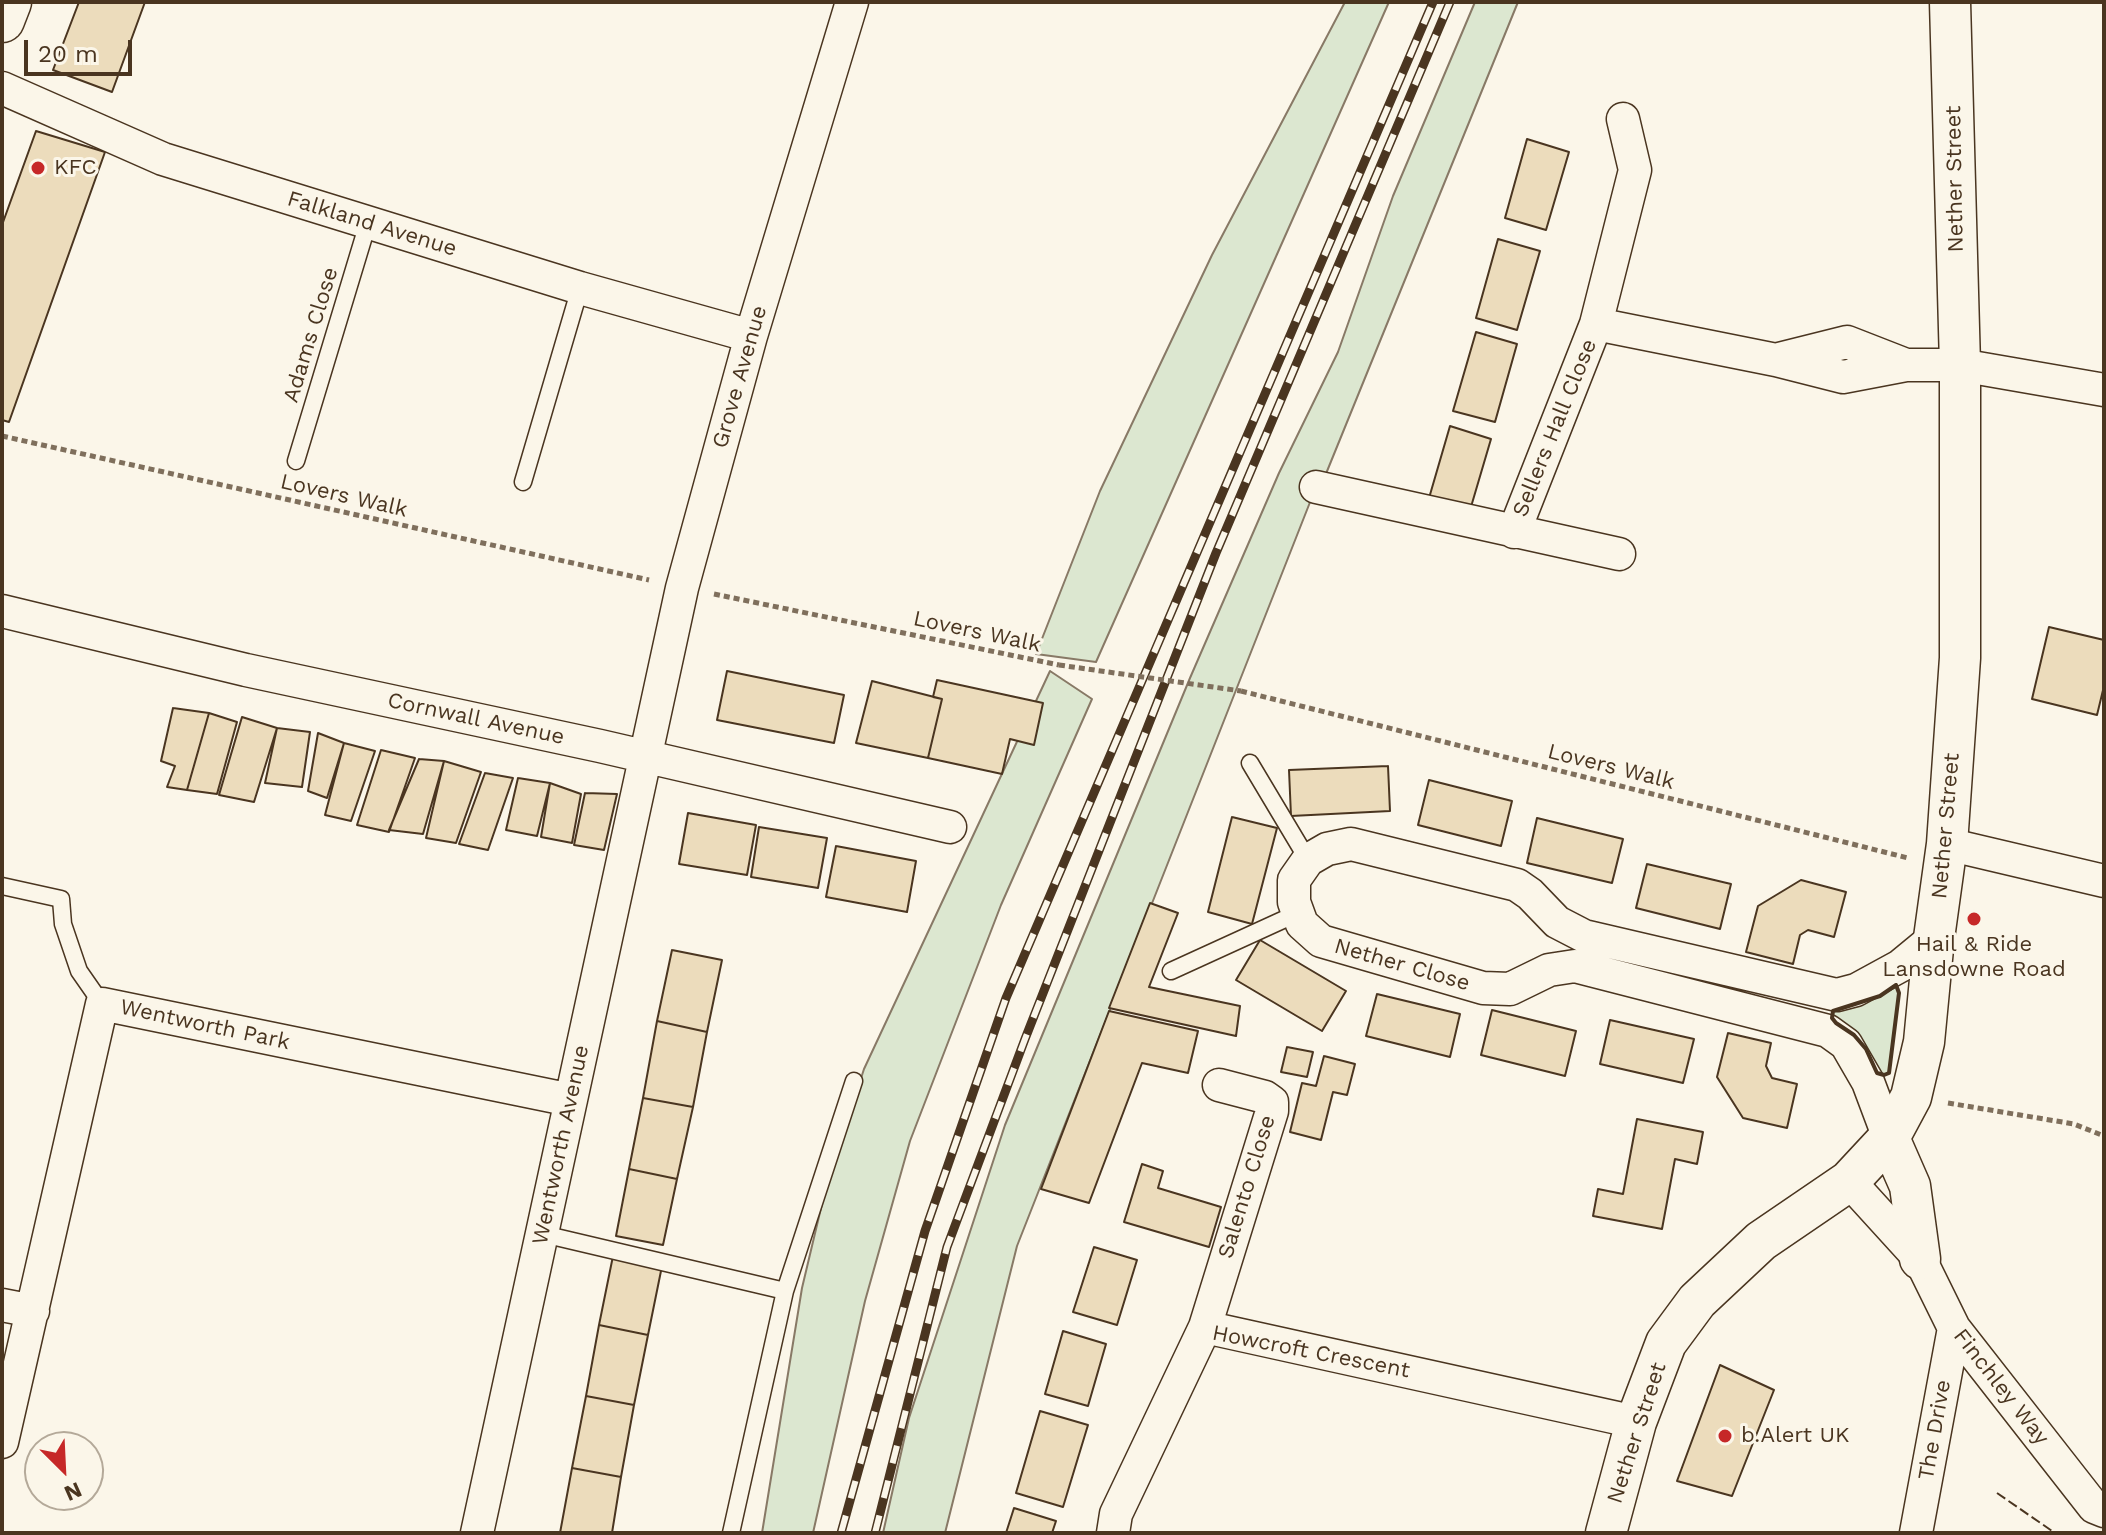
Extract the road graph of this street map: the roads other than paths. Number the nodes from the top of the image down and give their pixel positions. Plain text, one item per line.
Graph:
1 (9, 2) edge
2 (852, 2) edge
3 (1950, 2) edge
4 (2, 20) edge
5 (2, 88) edge
6 (1623, 119) dead end
7 (368, 223) junction
8 (580, 288) junction
9 (1596, 324) junction
10 (751, 336) junction
11 (1960, 365) junction
12 (2104, 390) edge
13 (296, 461) dead end
14 (523, 482) dead end
15 (1316, 487) dead end
16 (1514, 532) junction
17 (1619, 554) dead end
18 (2, 611) edge
19 (646, 757) junction
20 (1250, 763) dead end
21 (950, 827) dead end
22 (1945, 855) junction
23 (1308, 860) junction
24 (2104, 881) edge
25 (2, 886) edge
26 (1298, 913) junction
27 (1934, 938) junction
28 (1171, 971) dead end
29 (102, 1004) junction
30 (854, 1081) dead end
31 (1219, 1085) dead end
32 (571, 1100) junction
33 (1889, 1138) junction
34 (1849, 1181) junction
35 (543, 1234) junction
36 (1920, 1259) junction
37 (785, 1291) junction
38 (18, 1308) edge
39 (1205, 1327) junction
40 (1954, 1328) junction
41 (1636, 1422) junction
42 (2, 1442) edge
43 (2104, 1511) edge
44 (477, 1533) edge
45 (731, 1533) edge
46 (1113, 1533) edge
47 (1606, 1533) edge
48 (1916, 1533) edge

1 - 4 main road
2 - 10 street, Grove Avenue
3 - 11 street, Nether Street
5 - 7 street, Falkland Avenue
6 - 9 street, Sellers Hall Close
7 - 8 street, Falkland Avenue
7 - 13 lane, Adams Close
8 - 10 street, Falkland Avenue
8 - 14 lane
9 - 11 street, Sellers Hall Close
9 - 16 street, Sellers Hall Close
10 - 19 street, Grove Avenue
11 - 12 street, Sellers Hall Close
11 - 22 street, Nether Street
15 - 16 street, Sellers Hall Close
16 - 17 street, Sellers Hall Close
18 - 19 street, Cornwall Avenue
19 - 21 street, Cornwall Avenue
19 - 32 street, Wentworth Avenue
20 - 23 lane
22 - 24 street
22 - 27 street, Nether Street
23 - 26 street
23 - 27 street
25 - 29 lane
26 - 28 lane
26 - 33 street, Nether Close
27 - 33 street, Nether Street
29 - 32 street, Wentworth Park
29 - 38 street, Wentworth Park
30 - 37 lane
31 - 39 street, Salento Close
32 - 35 street, Wentworth Avenue
33 - 34 street, Nether Street
33 - 36 street
34 - 36 street, Finchley Way
34 - 41 street, Nether Street
35 - 37 lane
35 - 44 street, Wentworth Avenue
36 - 40 street, Finchley Way
37 - 45 lane
38 - 42 street, Wentworth Park
39 - 41 street, Howcroft Crescent
39 - 46 street, Howcroft Crescent
40 - 43 street, Finchley Way
40 - 48 street, The Drive
41 - 47 street, Nether Street

